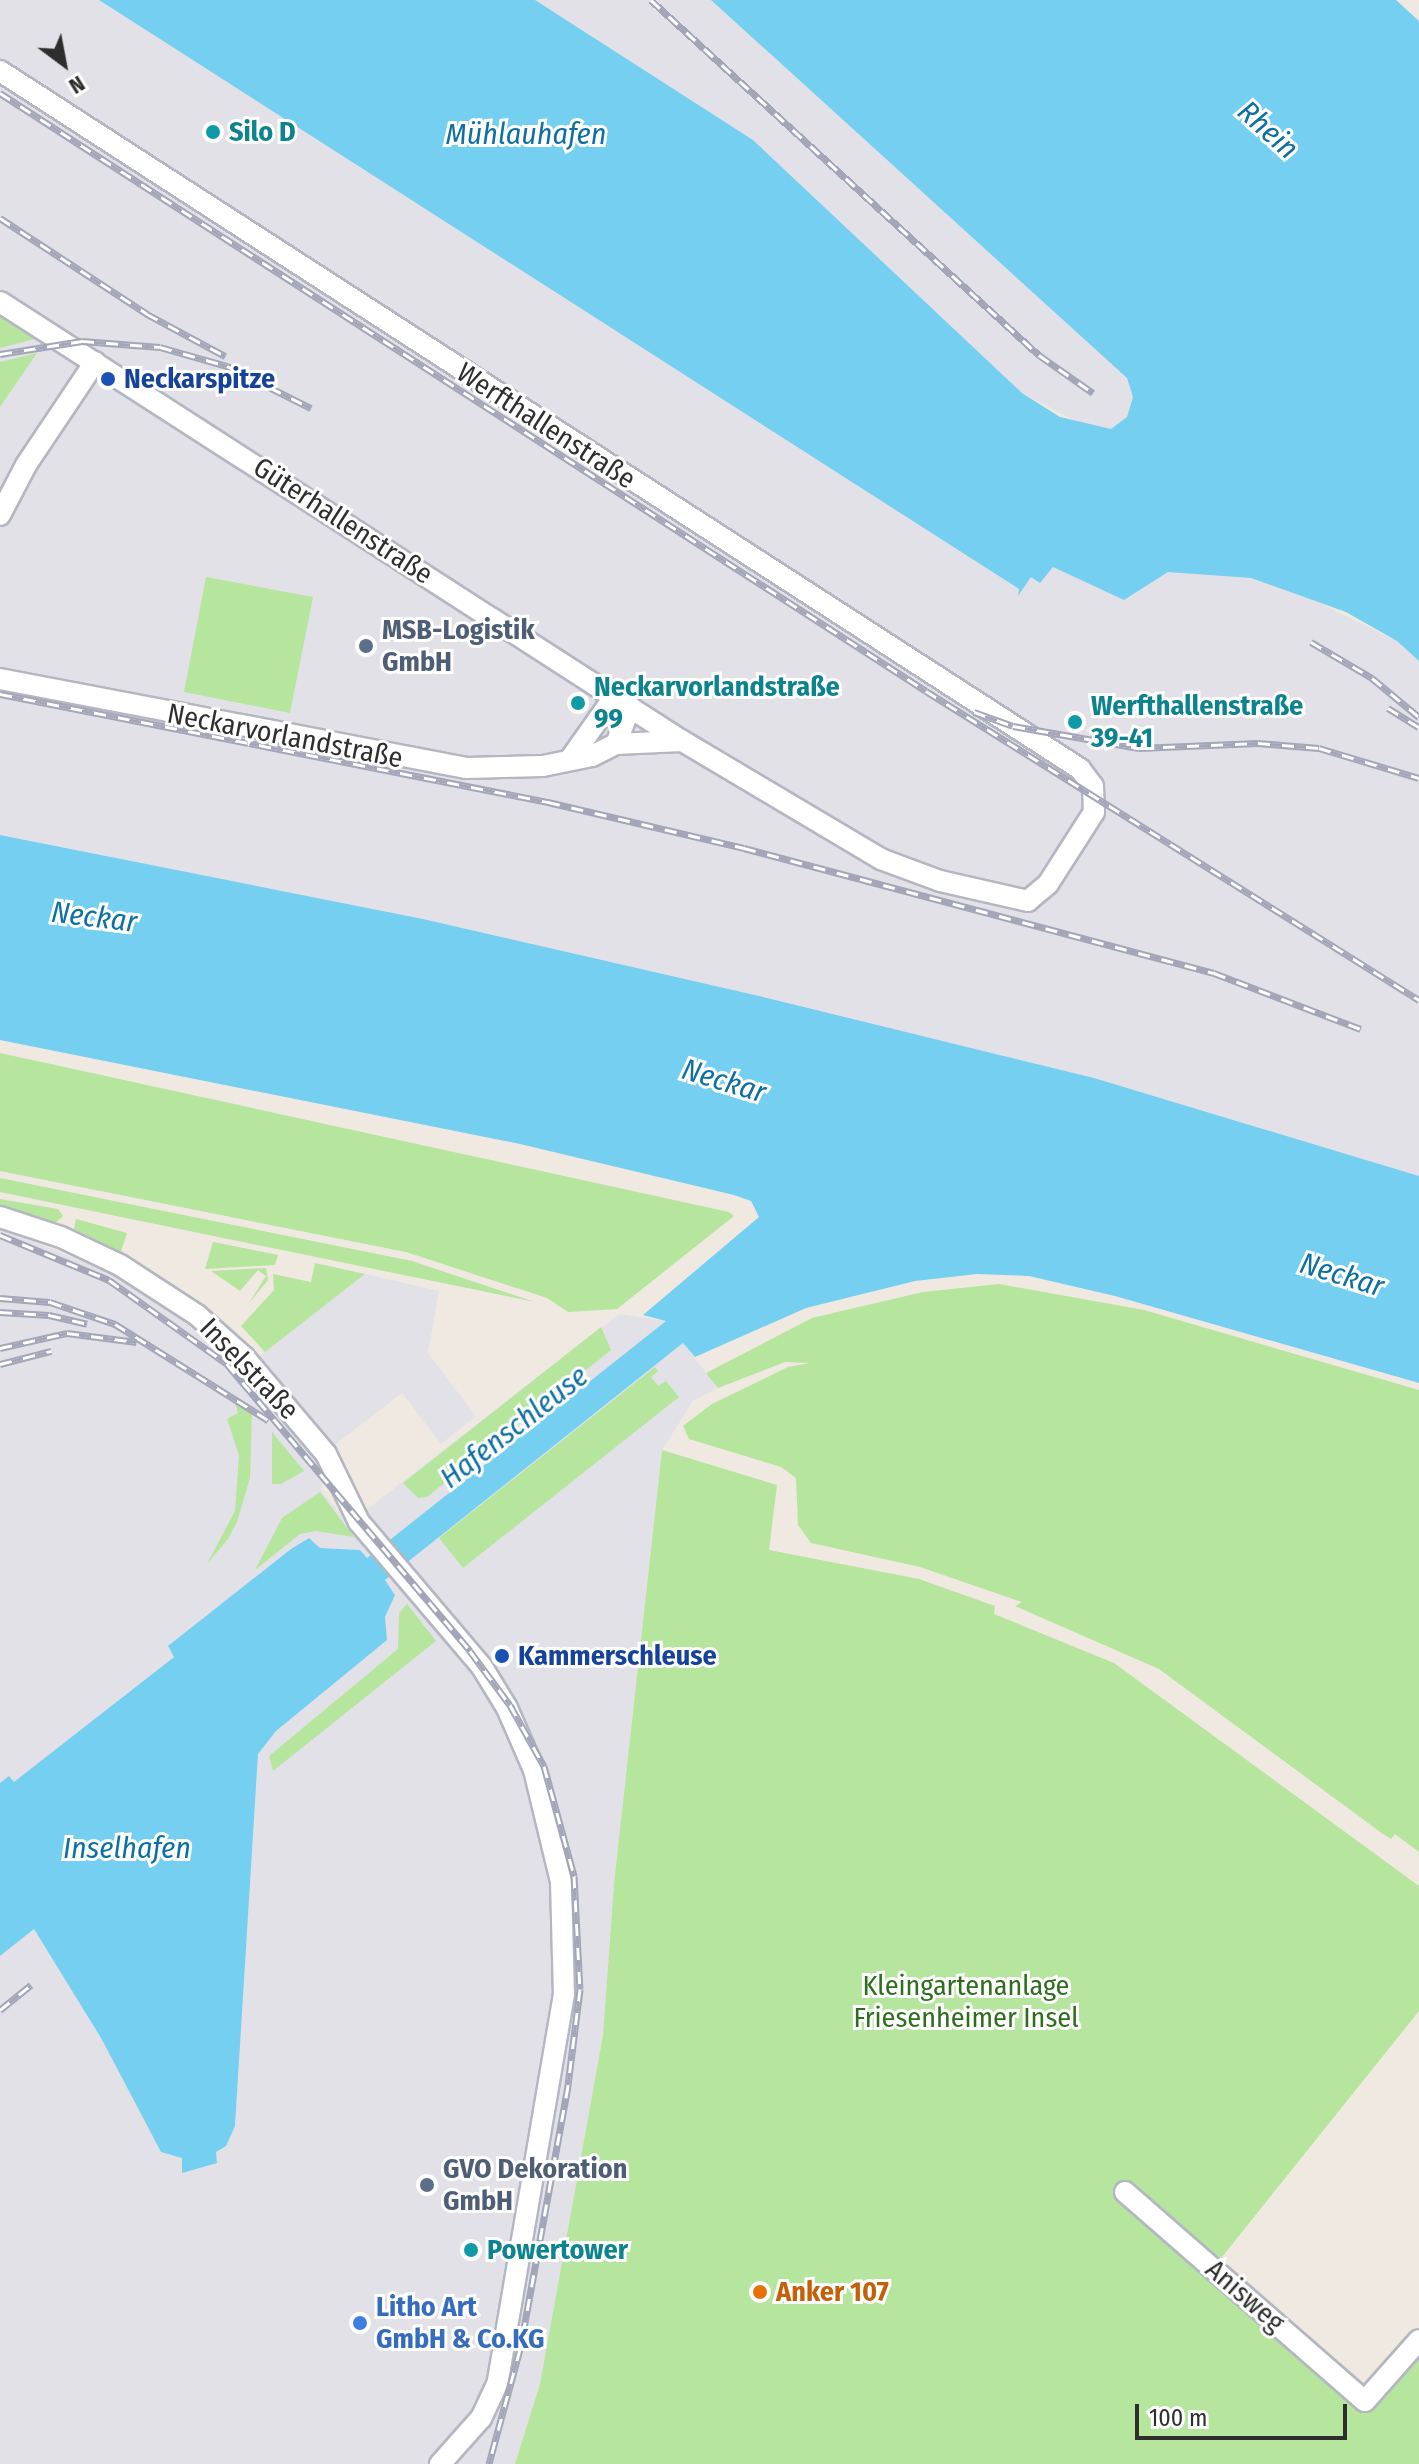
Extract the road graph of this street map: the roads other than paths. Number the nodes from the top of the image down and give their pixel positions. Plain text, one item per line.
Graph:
1 (0, 71) edge
2 (0, 302) edge
3 (95, 362) junction
4 (0, 515) edge
5 (0, 679) edge
6 (622, 702) junction
7 (682, 741) junction
8 (616, 744) junction
9 (571, 758) junction
10 (1090, 781) joint
11 (0, 1217) edge
12 (1125, 2192) dead end
13 (1419, 2340) edge
14 (440, 2464) edge

1 - 10 street, Werfthallenstraße
2 - 3 street, Güterhallenstraße
3 - 4 street
3 - 6 street, Güterhallenstraße
5 - 9 street, Neckarvorlandstraße
6 - 7 street, Güterhallenstraße
6 - 8 street
6 - 9 street
7 - 8 street, Neckarvorlandstraße
7 - 10 street, Güterhallenstraße
8 - 9 street, Neckarvorlandstraße
11 - 14 street, Inselstraße
12 - 13 street, Anisweg

